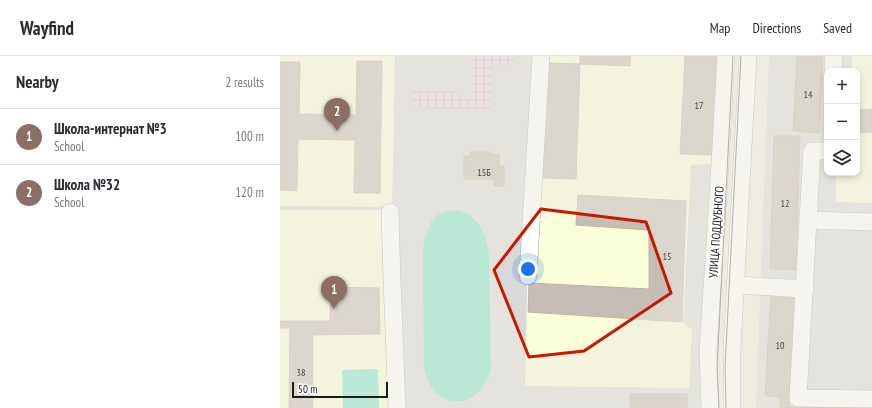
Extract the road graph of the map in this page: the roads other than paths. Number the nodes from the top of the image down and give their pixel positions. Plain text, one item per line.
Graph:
1 (541, 56) edge
2 (726, 56) edge
3 (748, 56) edge
4 (834, 56) edge
5 (833, 68) edge
6 (824, 151) edge
7 (390, 212) dead end
8 (809, 220) junction
9 (872, 222) edge
10 (528, 276) dead end
11 (736, 286) junction
12 (804, 288) junction
13 (872, 399) edge
14 (397, 408) edge
15 (710, 408) edge
16 (732, 408) edge

1 - 10 street
2 - 15 street, УЛИЦА ПОДДУБНОГО
3 - 11 street, УЛИЦА ПОДДУБНОГО
4 - 5 street
6 - 8 street
7 - 14 street
8 - 9 street
8 - 12 street
11 - 12 street
11 - 16 street, УЛИЦА ПОДДУБНОГО
12 - 13 street

